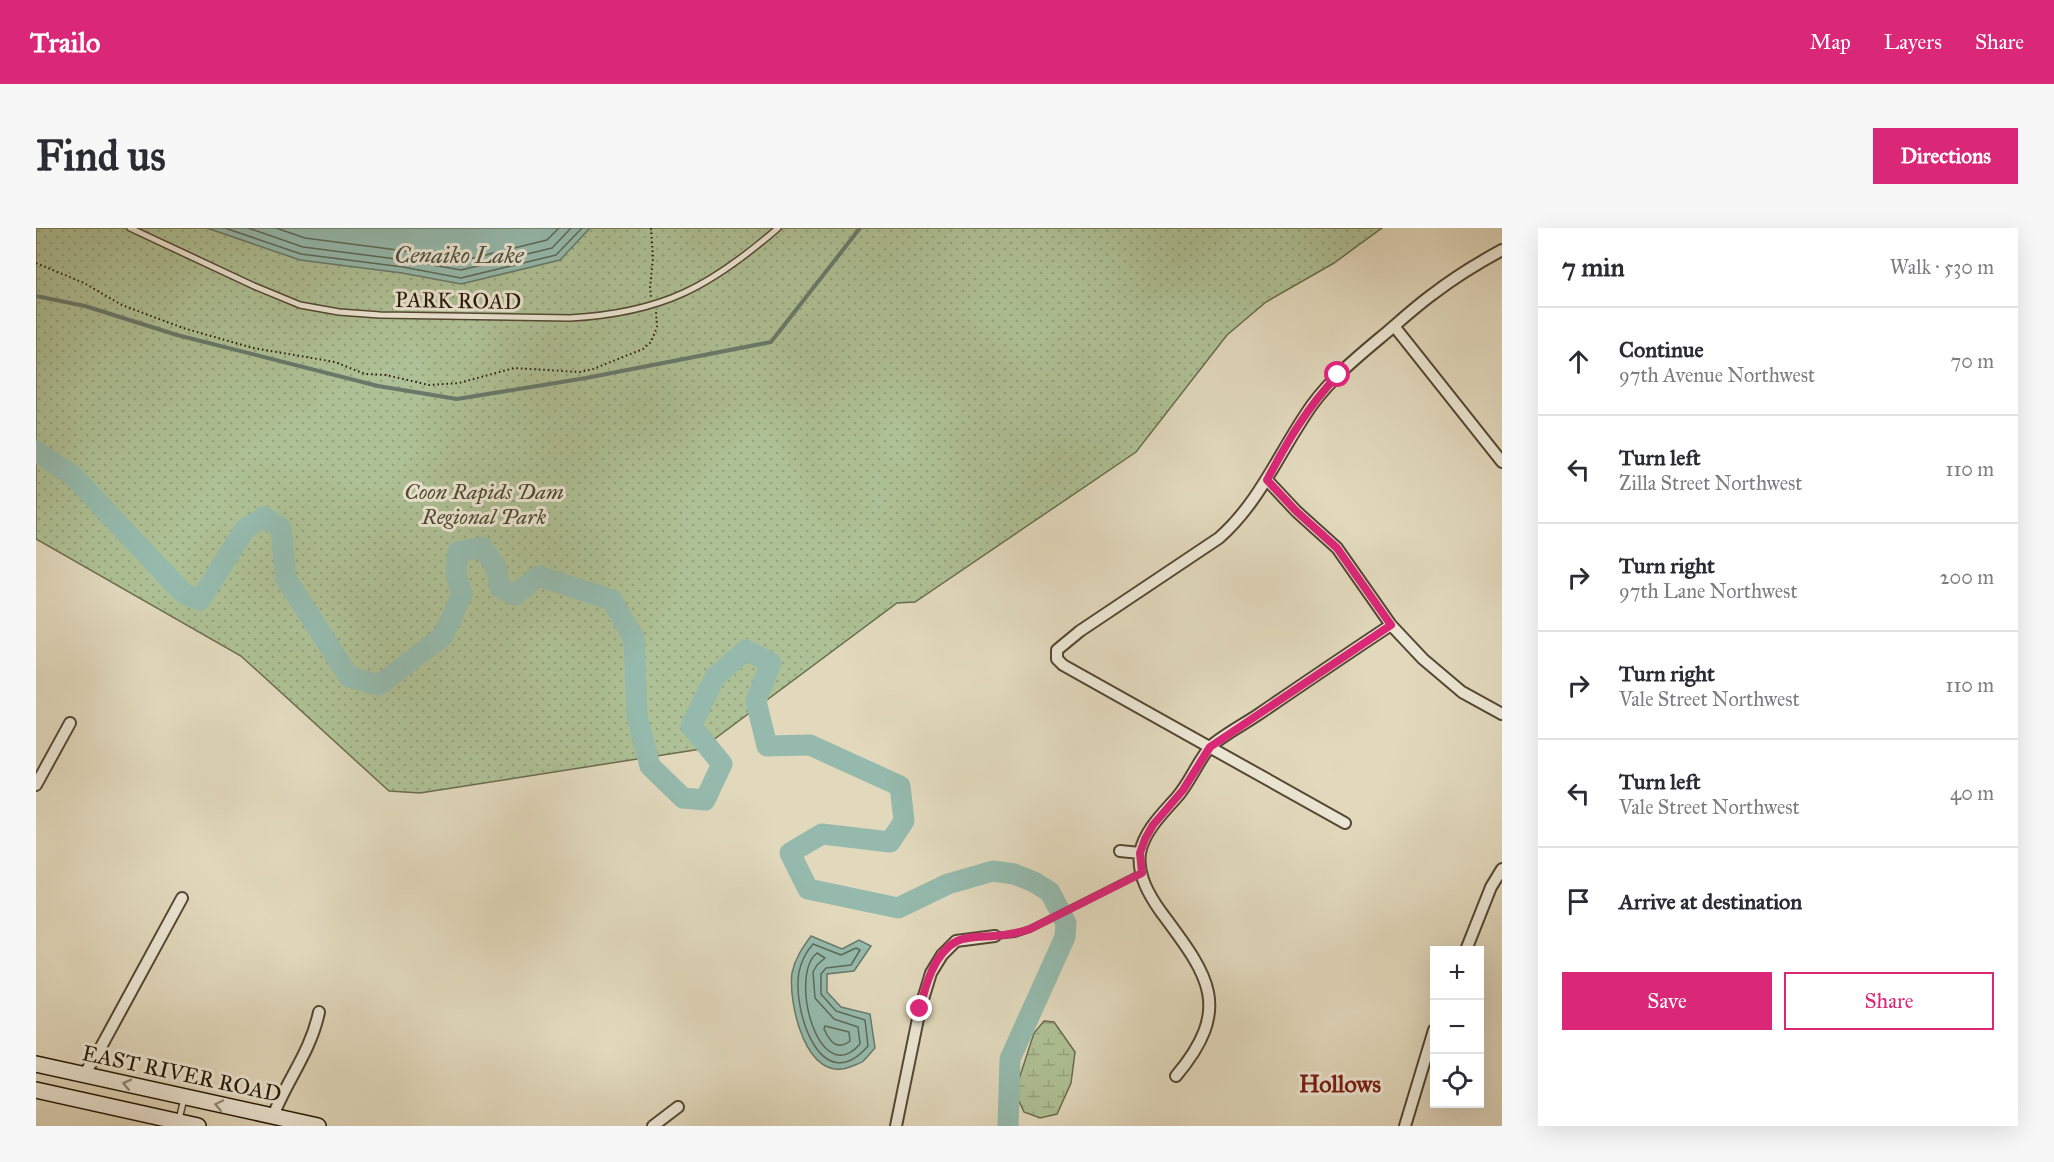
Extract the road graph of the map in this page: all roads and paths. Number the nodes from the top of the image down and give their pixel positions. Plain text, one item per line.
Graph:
1 (130, 228) edge
2 (651, 228) edge
3 (778, 228) edge
4 (1502, 249) edge
5 (36, 263) edge
6 (654, 305) junction
7 (1394, 326) junction
8 (1502, 462) edge
9 (1267, 480) junction
10 (1391, 625) junction
11 (1502, 714) edge
12 (70, 723) dead end
13 (1210, 747) junction
14 (36, 785) edge
15 (1345, 823) dead end
16 (1120, 851) dead end
17 (1140, 853) junction
18 (1502, 869) edge
19 (1142, 873) junction
20 (182, 898) dead end
21 (995, 936) joint
22 (1468, 946) edge
23 (318, 1012) dead end
24 (1430, 1043) edge
25 (36, 1064) edge
26 (84, 1074) junction
27 (1176, 1076) dead end
28 (36, 1090) edge
29 (184, 1097) junction
30 (678, 1107) dead end
31 (273, 1116) junction
32 (178, 1124) edge
33 (198, 1126) edge
34 (318, 1126) edge
35 (653, 1126) edge
36 (896, 1126) edge
37 (1405, 1126) edge

1 - 6 lane, PARK ROAD
2 - 6 path
3 - 6 lane, PARK ROAD
4 - 7 street
5 - 6 path
7 - 8 street
7 - 9 street
9 - 10 street
9 - 13 street
10 - 11 street
10 - 13 street
12 - 14 street
13 - 15 street
13 - 17 street
16 - 17 street
17 - 19 street
18 - 22 street
19 - 21 lane
19 - 27 street
20 - 26 street
21 - 36 street
23 - 31 street
24 - 37 street
25 - 26 main road, EAST RIVER ROAD
29 -> 26 main road, EAST RIVER ROAD
28 - 32 main road
31 -> 29 main road, EAST RIVER ROAD
29 - 32 lane
30 - 35 street
31 - 34 main road, EAST RIVER ROAD
32 - 33 main road

